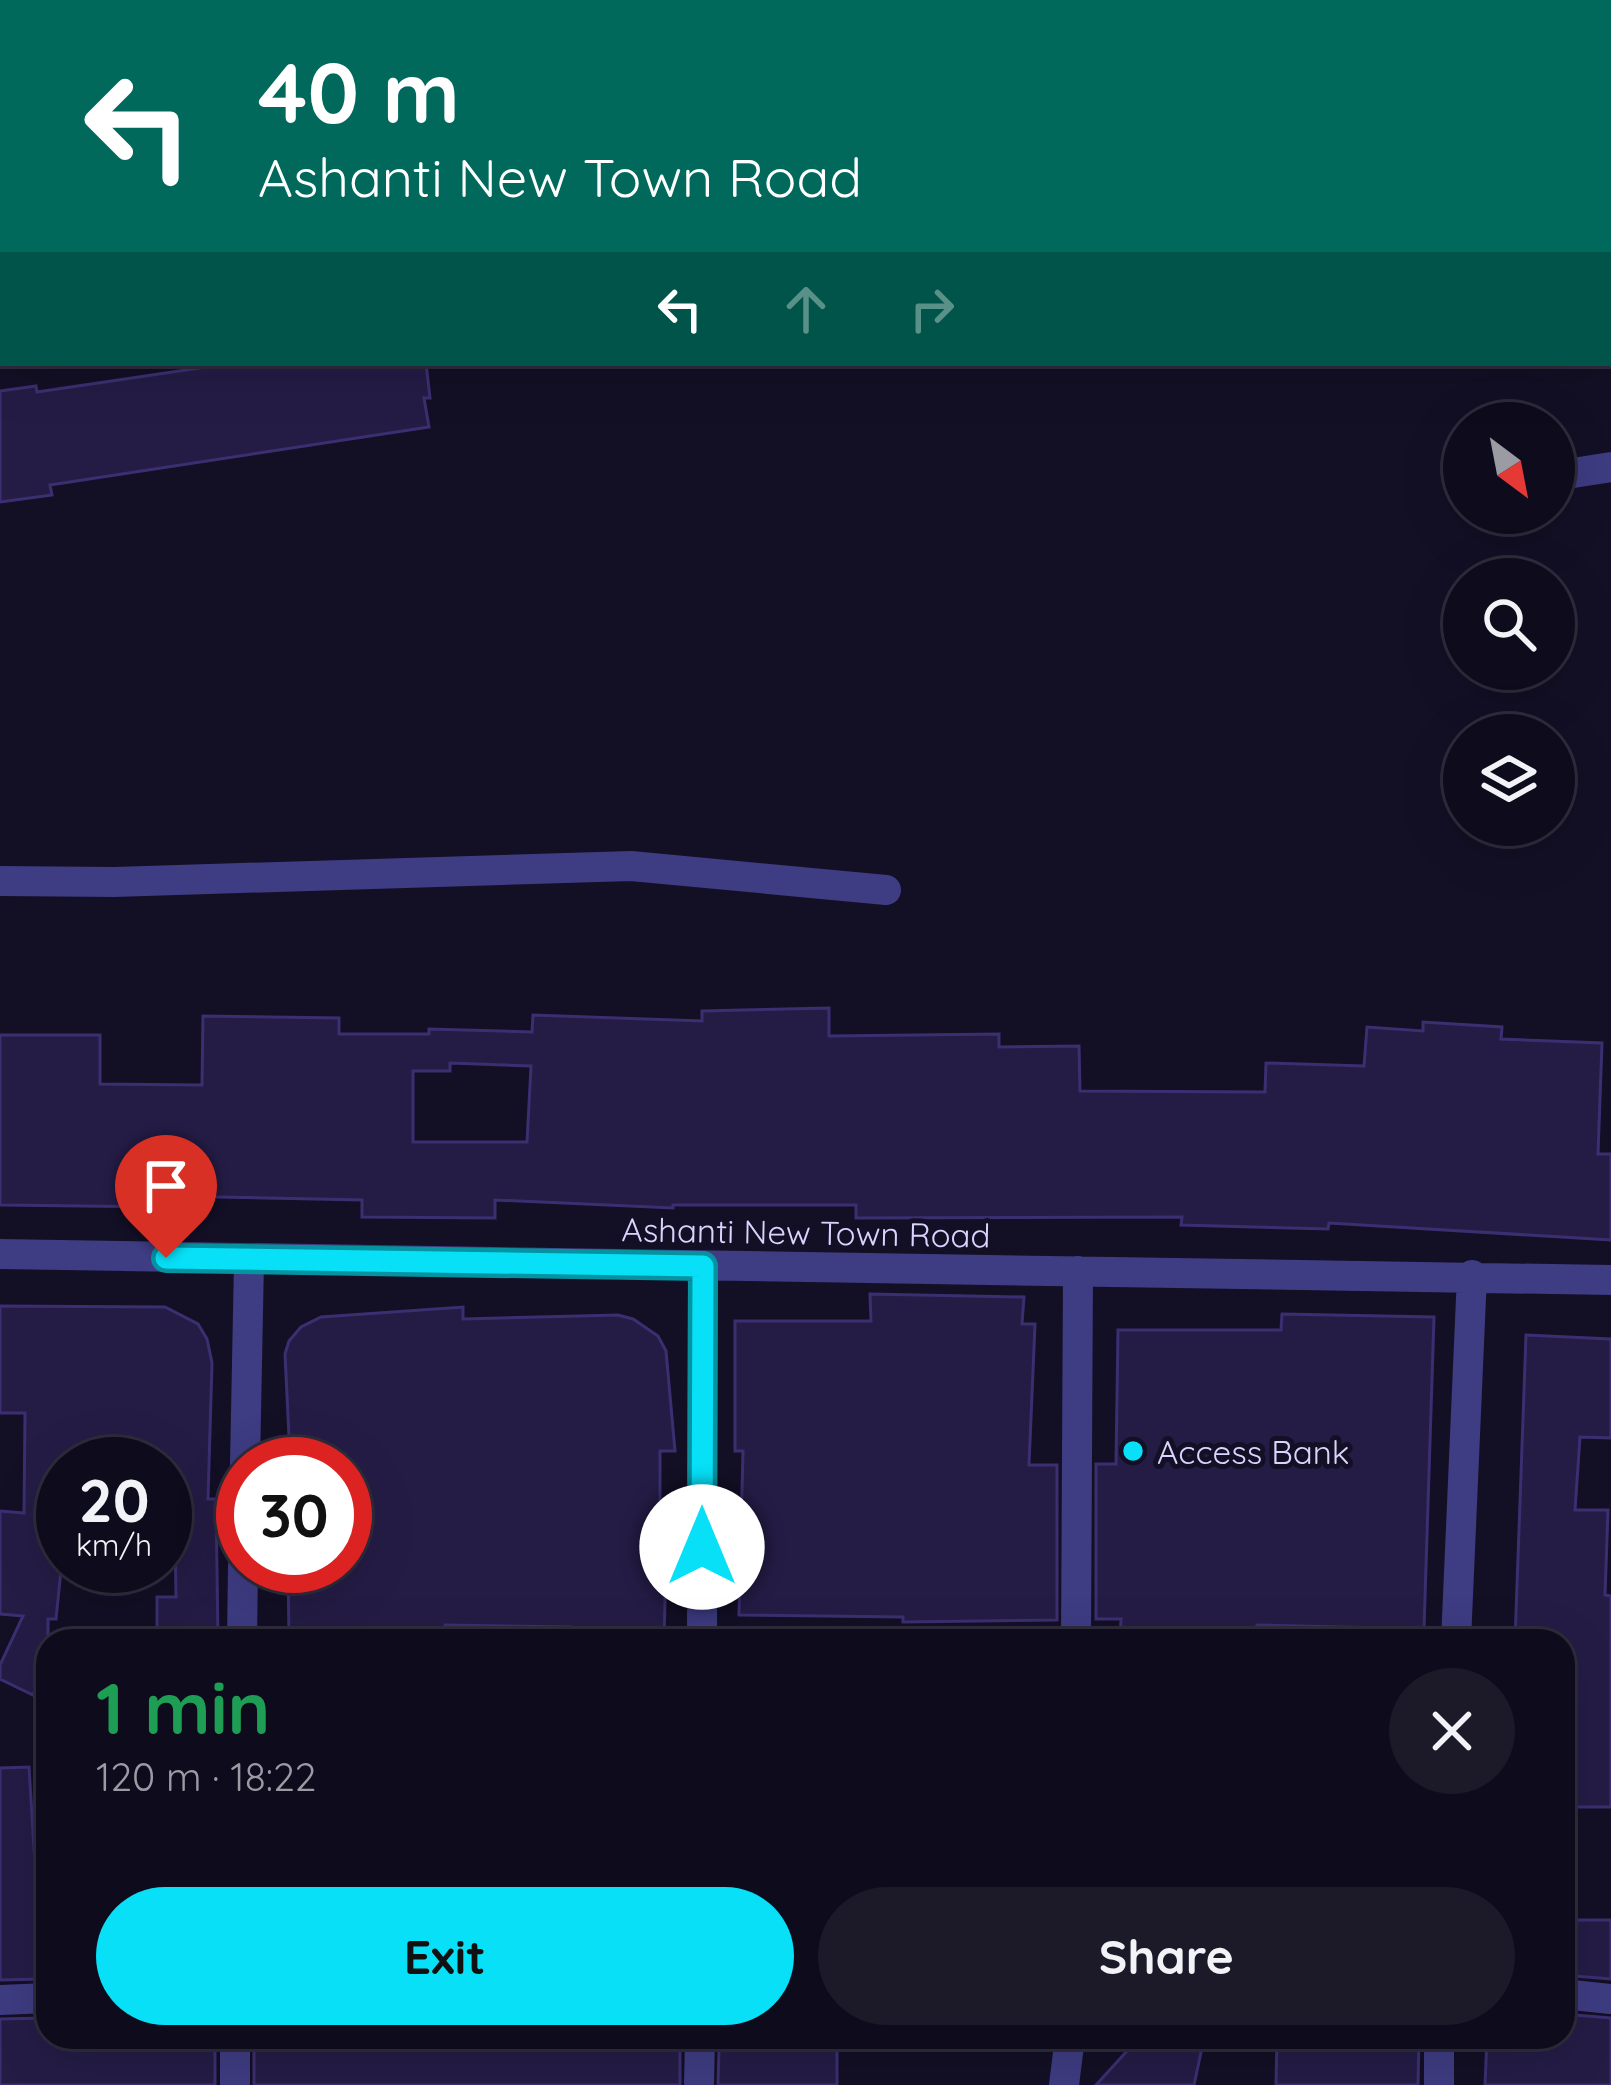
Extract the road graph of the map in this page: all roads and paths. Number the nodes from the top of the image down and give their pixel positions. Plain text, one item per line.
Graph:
1 (1611, 467) edge
2 (1575, 473) edge
3 (0, 880) edge
4 (886, 890) dead end
5 (0, 1254) edge
6 (249, 1261) junction
7 (703, 1266) junction
8 (1078, 1271) junction
9 (1472, 1276) junction
10 (1611, 1280) edge
11 (246, 1437) edge
12 (243, 1593) edge
13 (242, 1629) edge
14 (702, 1629) edge
15 (1076, 1629) edge
16 (1457, 1629) edge
17 (1575, 1995) edge
18 (36, 1999) edge
19 (1611, 1999) edge
20 (0, 2000) edge
21 (235, 2049) edge
22 (700, 2049) edge
23 (1068, 2049) edge
24 (1439, 2049) edge
25 (235, 2085) edge
26 (699, 2085) edge
27 (1064, 2085) edge
28 (1439, 2085) edge

1 - 2 street
3 - 4 street
5 - 6 street, Ashanti New Town Road
6 - 7 street, Ashanti New Town Road
6 - 11 street
7 - 8 street, Ashanti New Town Road
7 - 14 street
8 - 9 street, Ashanti New Town Road
8 - 15 street
9 - 10 street, Ashanti New Town Road
9 - 16 street
12 - 13 street
17 - 19 street
18 - 20 street
21 - 25 street
22 - 26 street
23 - 27 street
24 - 28 street

